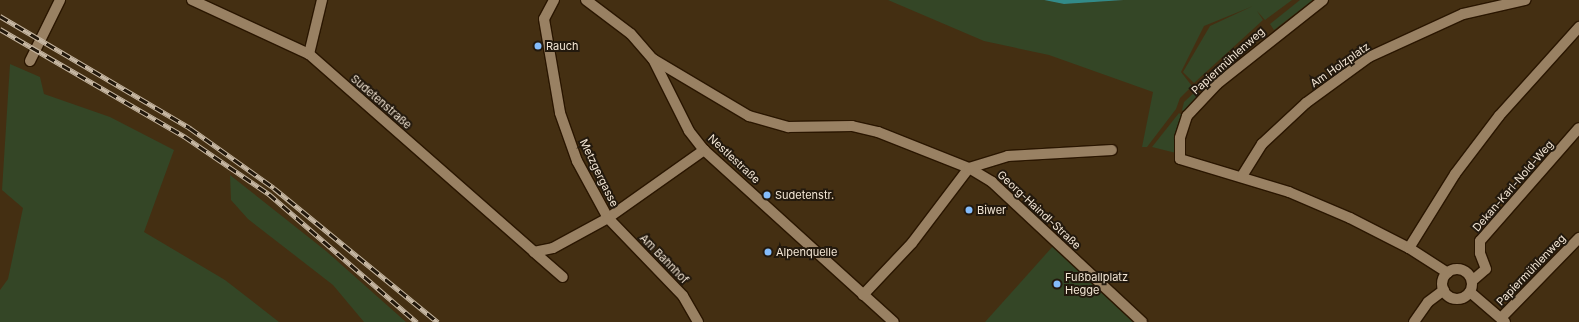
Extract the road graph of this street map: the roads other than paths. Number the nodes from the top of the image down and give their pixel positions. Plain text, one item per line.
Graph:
1 (60, 0) edge
2 (192, 0) edge
3 (322, 0) edge
4 (554, 0) edge
5 (586, 0) edge
6 (1323, 0) edge
7 (1525, 0) edge
8 (1579, 27) edge
9 (309, 54) junction
10 (653, 59) junction
11 (30, 61) dead end
12 (1579, 128) edge
13 (704, 150) junction
14 (1112, 150) dead end
15 (969, 168) junction
16 (1242, 176) junction
17 (608, 218) junction
18 (1579, 238) edge
19 (1409, 248) junction
20 (534, 252) junction
21 (1448, 273) junction
22 (563, 277) dead end
23 (1472, 281) junction
24 (1444, 290) junction
25 (1470, 292) junction
26 (863, 295) junction
27 (1503, 320) edge
28 (698, 322) edge
29 (894, 322) edge
30 (1142, 322) edge
31 (1414, 322) edge

1 - 11 street
2 - 9 street, Sudetenstraße
3 - 9 street
4 - 17 street, Metzgergasse
5 - 10 street, Georg-Haindl-Straße
6 - 16 street, Papiermühlenweg
7 - 16 street, Am Holzplatz
8 - 19 street
9 - 20 street, Sudetenstraße
10 - 13 street, Nestlestraße
10 - 15 street, Georg-Haindl-Straße
12 - 23 street, Dekan-Karl-Nold-Weg
13 - 17 street
13 - 26 street, Nestlestraße
14 - 15 street
15 - 26 street
15 - 30 street, Georg-Haindl-Straße
16 - 19 street
17 - 20 street
17 - 28 street, Am Bahnhof
18 - 27 street, Papiermühlenweg
19 - 21 street
20 - 22 street, Sudetenstraße
21 - 23 street
21 - 24 street
23 - 25 street
24 - 25 street
24 - 31 street
25 - 27 street
26 - 29 street, Nestlestraße

